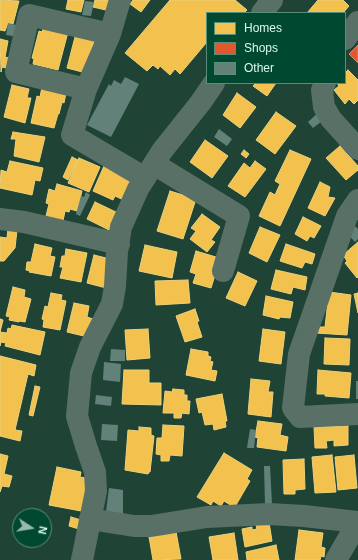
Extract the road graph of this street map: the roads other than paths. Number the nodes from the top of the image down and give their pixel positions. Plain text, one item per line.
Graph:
1 (120, 0) edge
2 (272, 0) edge
3 (263, 12) edge
4 (358, 22) edge
5 (110, 34) junction
6 (346, 38) edge
7 (213, 84) edge
8 (325, 84) edge
9 (86, 89) junction
10 (358, 149) edge
11 (150, 171) junction
12 (358, 200) edge
13 (0, 219) edge
14 (119, 244) junction
15 (224, 271) dead end
16 (358, 414) edge
17 (90, 519) junction
18 (358, 522) edge
19 (82, 560) edge
20 (336, 560) edge

1 - 5 street
2 - 3 street
4 - 6 street
5 - 9 street
5 - 9 street
7 - 11 street
8 - 10 street
9 - 11 street
11 - 14 street
11 - 15 street
12 - 16 street
13 - 14 street
14 - 17 street
17 - 18 street
17 - 19 street
18 - 20 street

